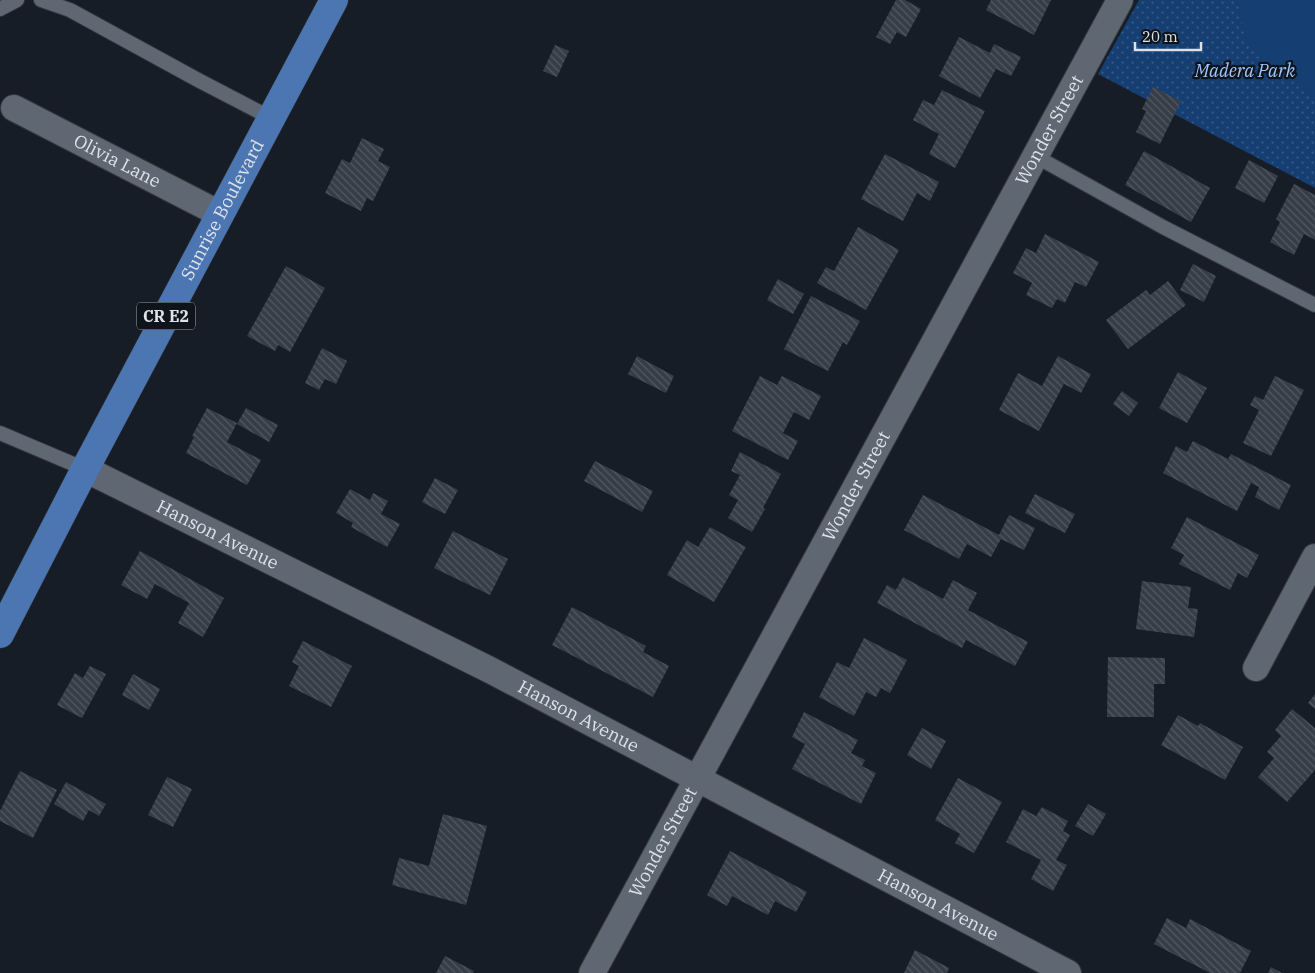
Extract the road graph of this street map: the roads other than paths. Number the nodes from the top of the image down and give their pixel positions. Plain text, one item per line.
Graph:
1 (17, 0) edge
2 (41, 0) edge
3 (334, 0) edge
4 (1120, 0) edge
5 (0, 9) edge
6 (14, 108) dead end
7 (271, 118) junction
8 (1036, 156) junction
9 (220, 214) junction
10 (1315, 305) edge
11 (0, 433) edge
12 (85, 469) junction
13 (1315, 557) edge
14 (6, 605) edge
15 (0, 634) edge
16 (1256, 668) dead end
17 (698, 778) junction
18 (592, 973) edge
19 (1068, 973) edge

1 - 5 lane
2 - 7 lane
3 - 7 main road, Sunrise Boulevard / CR E2
4 - 8 street, Wonder Street
6 - 9 street, Olivia Lane
7 - 9 main road, Sunrise Boulevard / CR E2
8 - 10 lane
8 - 17 street, Wonder Street
9 - 12 main road, Sunrise Boulevard / CR E2
11 - 12 lane
12 - 14 main road, Sunrise Boulevard / CR E2
12 - 17 street, Hanson Avenue
13 - 16 street
14 - 15 main road, Sunrise Boulevard / CR E2
17 - 18 street, Wonder Street
17 - 19 street, Hanson Avenue

